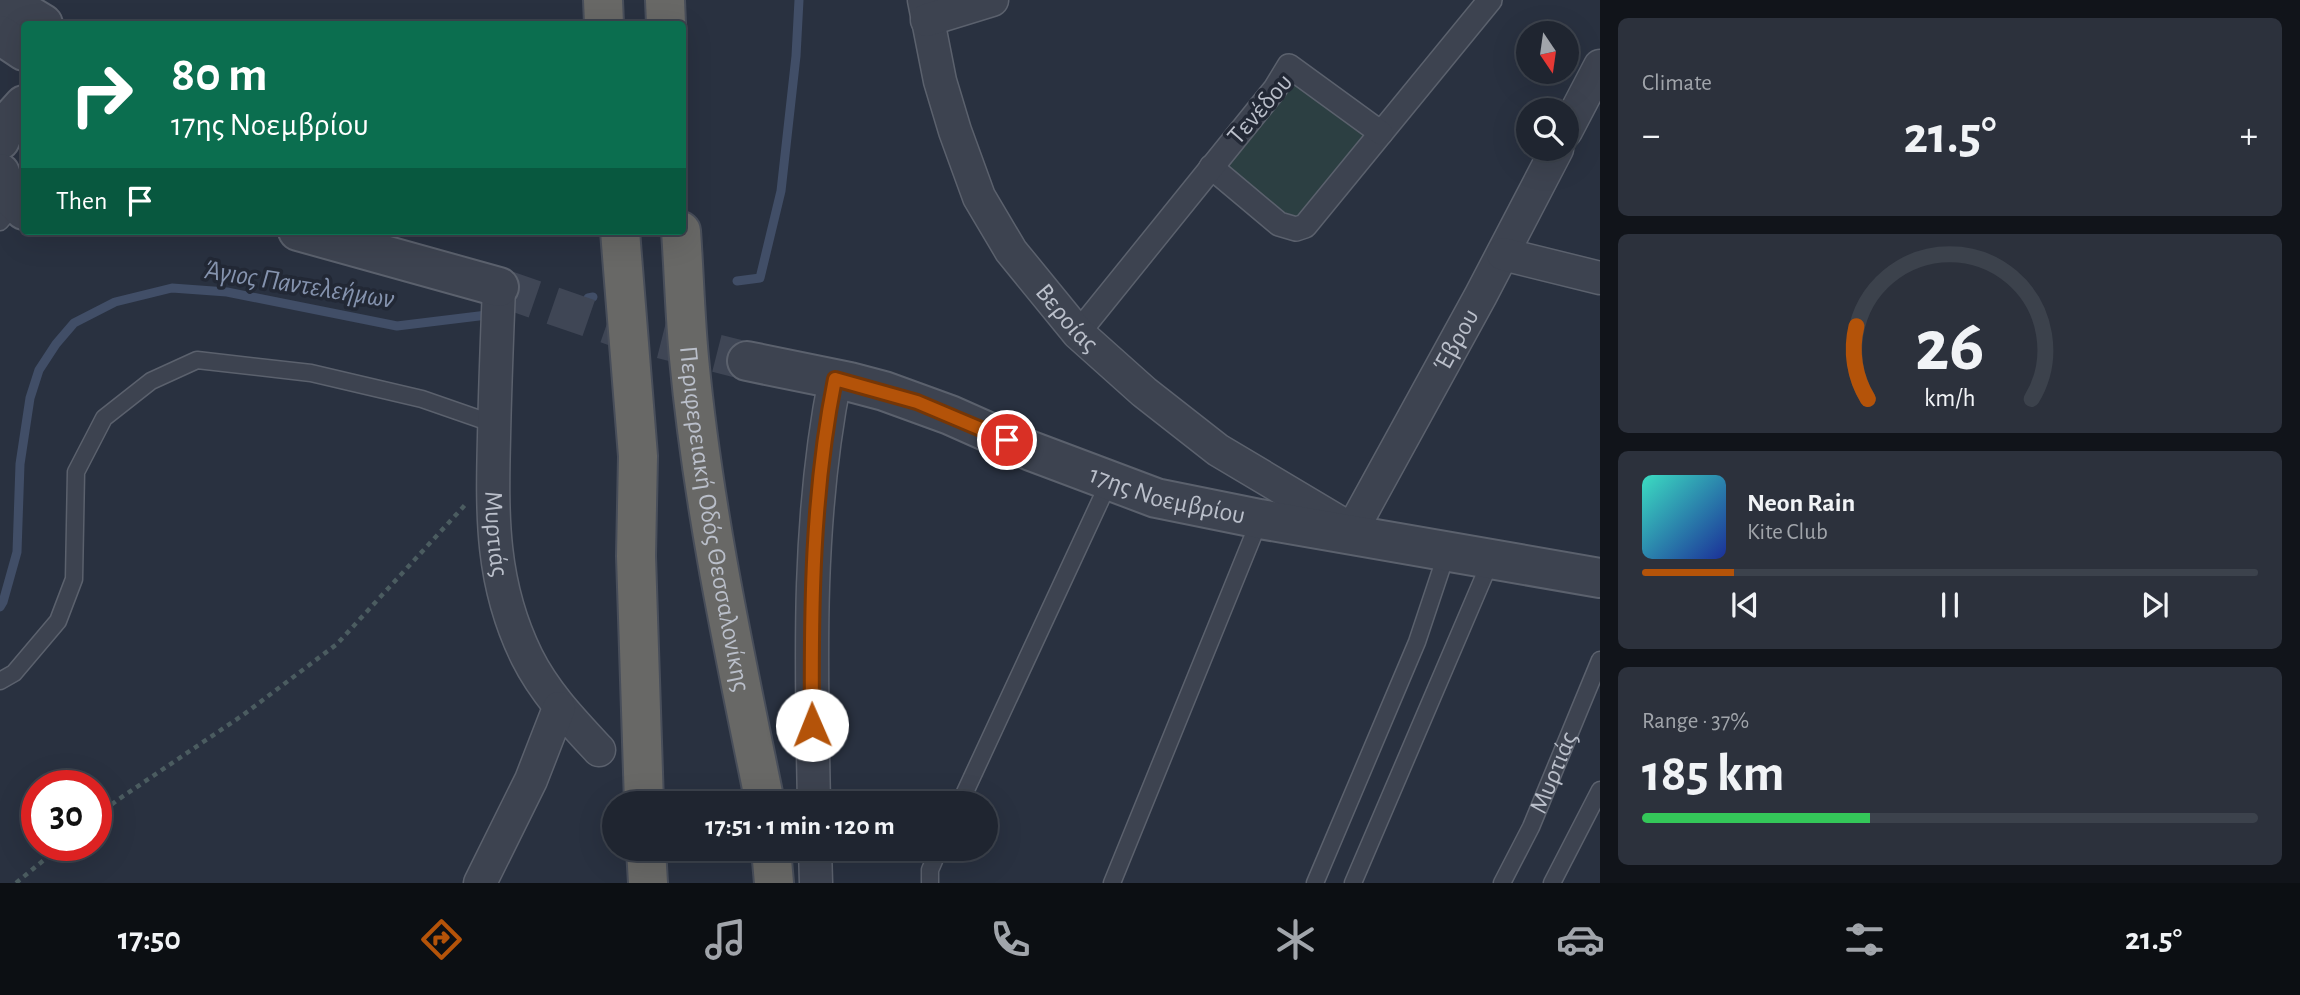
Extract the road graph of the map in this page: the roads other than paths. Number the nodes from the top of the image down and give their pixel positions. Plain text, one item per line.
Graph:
1 (4, 0) edge
2 (603, 0) edge
3 (665, 0) edge
4 (992, 0) edge
5 (1490, 0) edge
6 (926, 10) edge
7 (38, 21) edge
8 (604, 21) edge
9 (666, 21) edge
10 (0, 35) edge
11 (21, 49) edge
12 (1600, 66) edge
13 (1579, 106) edge
14 (1381, 133) junction
15 (1551, 161) edge
16 (1210, 167) junction
17 (312, 235) edge
18 (396, 235) edge
19 (620, 235) edge
20 (681, 235) edge
21 (1503, 254) junction
22 (1600, 278) edge
23 (499, 287) junction
24 (1078, 333) junction
25 (747, 361) tunnel mouth
26 (835, 379) junction
27 (494, 424) junction
28 (1109, 482) junction
29 (1261, 519) junction
30 (1352, 530) joint
31 (1447, 552) junction
32 (1491, 560) junction
33 (1600, 578) edge
34 (1600, 660) edge
35 (0, 681) edge
36 (559, 708) junction
37 (599, 750) dead end
38 (1600, 790) edge
39 (643, 791) edge
40 (763, 791) edge
41 (814, 791) edge
42 (966, 791) edge
43 (647, 861) edge
44 (772, 861) edge
45 (815, 861) edge
46 (934, 861) edge
47 (480, 883) edge
48 (648, 883) edge
49 (774, 883) edge
50 (816, 883) edge
51 (930, 883) edge
52 (1112, 883) edge
53 (1315, 883) edge
54 (1353, 883) edge
55 (1502, 883) edge
56 (1552, 883) edge

1 - 7 street
2 - 8 highway
3 - 9 highway
4 - 6 street
5 - 14 street, Τενέδου
6 - 24 street, Βεροίας
10 - 11 street
12 - 13 street
14 - 16 street, Τενέδου
14 - 16 street, Τενέδου
15 - 21 street, Έβρου
16 - 24 street, Τενέδου
17 - 23 street
18 - 23 street
19 - 39 highway
20 - 40 highway, Περιφερειακή Οδός Θεσσαλονίκης
21 - 22 street
21 - 30 street, Έβρου
23 - 27 street, Μυρτιάς
24 - 30 street, Βεροίας
25 - 26 street, 17ης Νοεμβρίου
26 - 28 street, 17ης Νοεμβρίου
26 - 41 street
27 - 35 lane
27 - 36 street, Μυρτιάς
28 - 29 street, 17ης Νοεμβρίου
28 - 42 lane
29 - 31 street, 17ης Νοεμβρίου
29 - 52 lane
31 - 32 street, 17ης Νοεμβρίου
31 - 53 lane
32 - 33 street, 17ης Νοεμβρίου
32 - 54 lane
34 - 55 lane, Μυρτιάς
36 - 37 street, Μυρτιάς
36 - 47 street
38 - 56 lane
43 - 48 highway
44 - 49 highway
45 - 50 street
46 - 51 lane

